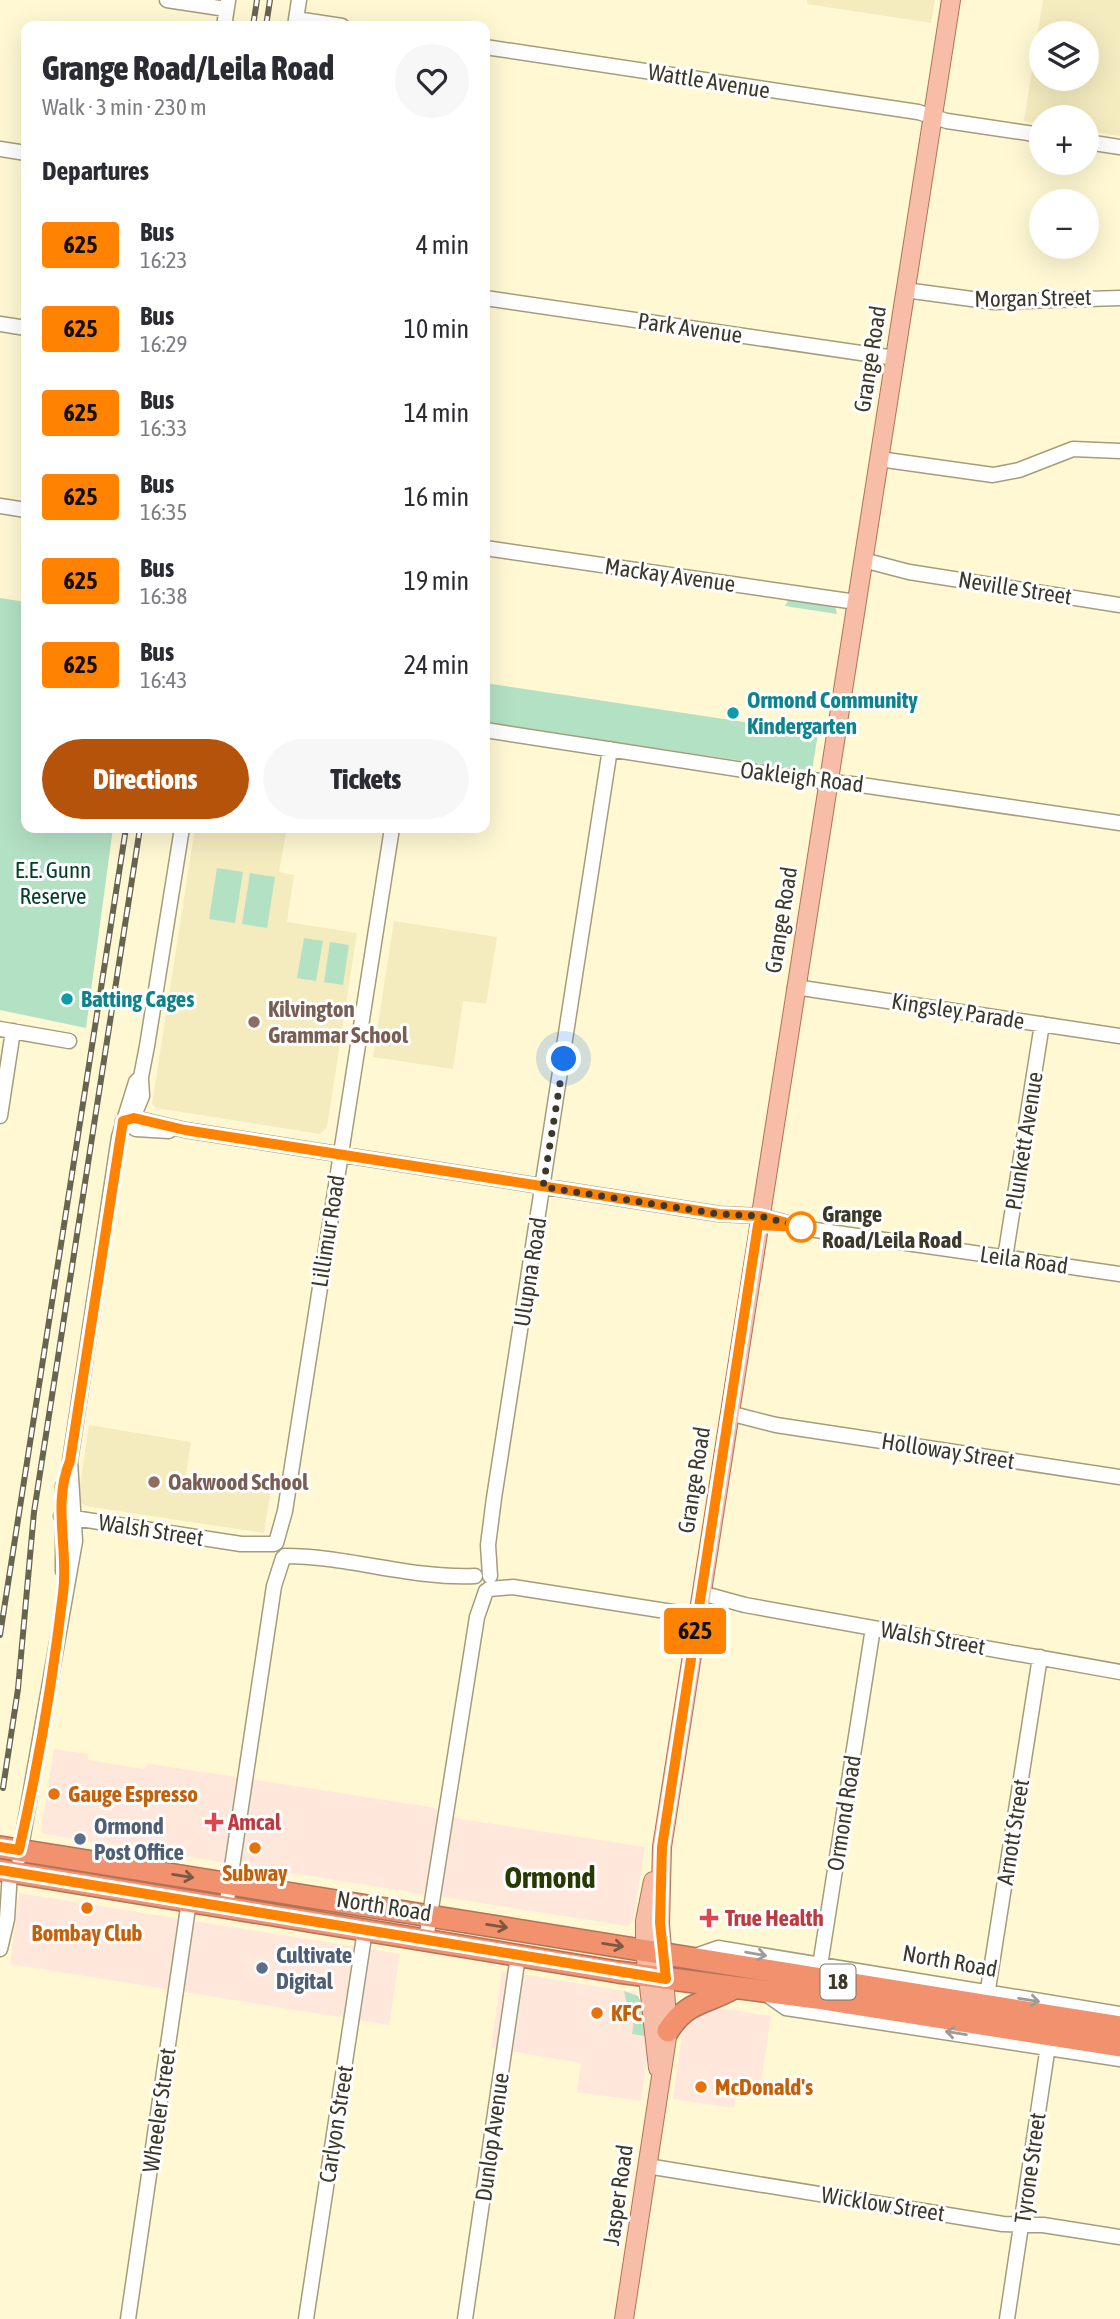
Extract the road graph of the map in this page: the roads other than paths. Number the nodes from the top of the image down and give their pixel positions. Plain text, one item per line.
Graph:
1 (167, 0) edge
2 (299, 0) edge
3 (951, 0) edge
4 (227, 5) edge
5 (296, 21) edge
6 (490, 48) edge
7 (933, 117) junction
8 (1029, 133) edge
9 (1099, 144) edge
10 (1120, 147) edge
11 (0, 149) edge
12 (21, 152) edge
13 (905, 289) junction
14 (1120, 298) edge
15 (490, 299) edge
16 (0, 324) edge
17 (21, 327) edge
18 (895, 358) junction
19 (1120, 451) edge
20 (879, 459) junction
21 (0, 506) edge
22 (21, 509) edge
23 (490, 549) edge
24 (862, 564) junction
25 (856, 602) junction
26 (1120, 605) edge
27 (490, 731) edge
28 (610, 749) junction
29 (828, 782) junction
30 (1120, 823) edge
31 (180, 833) edge
32 (391, 833) edge
33 (795, 987) junction
34 (1042, 1024) junction
35 (7, 1030) edge
36 (1120, 1036) edge
37 (69, 1041) dead end
38 (0, 1116) edge
39 (129, 1122) junction
40 (341, 1155) junction
41 (543, 1187) junction
42 (759, 1220) junction
43 (1005, 1258) junction
44 (1120, 1274) edge
45 (729, 1417) junction
46 (1120, 1477) edge
47 (68, 1517) junction
48 (279, 1550) junction
49 (482, 1582) junction
50 (700, 1604) junction
51 (873, 1628) junction
52 (1040, 1657) junction
53 (1120, 1672) edge
54 (16, 1849) edge
55 (10, 1872) edge
56 (230, 1884) junction
57 (189, 1902) junction
58 (226, 1907) junction
59 (430, 1916) junction
60 (365, 1930) junction
61 (426, 1940) junction
62 (582, 1940) junction
63 (0, 1949) edge
64 (654, 1951) junction
65 (518, 1956) junction
66 (579, 1966) junction
67 (657, 1977) junction
68 (818, 1981) junction
69 (733, 1987) junction
70 (760, 1990) junction
71 (987, 2000) junction
72 (1120, 2014) edge
73 (1120, 2027) edge
74 (668, 2031) junction
75 (1049, 2033) junction
76 (1120, 2046) edge
77 (1120, 2059) edge
78 (659, 2078) junction
79 (647, 2166) junction
80 (1021, 2224) junction
81 (1120, 2237) edge
82 (128, 2319) edge
83 (306, 2319) edge
84 (465, 2319) edge
85 (624, 2319) edge
86 (1007, 2319) edge

1 - 4 street
2 - 5 street
3 - 7 main road, Grange Road
6 - 7 street, Wattle Avenue
7 - 8 street, Wattle Avenue
7 - 13 main road, Grange Road
9 - 10 street
11 - 12 street
13 - 14 street, Morgan Street
13 - 18 main road, Grange Road
15 - 18 street, Park Avenue
16 - 17 street
18 - 20 main road, Grange Road
19 - 20 street
20 - 24 main road, Grange Road
21 - 22 street
23 - 25 street, Mackay Avenue
24 - 25 main road, Grange Road
24 - 26 street, Neville Street
25 - 29 main road, Grange Road
27 - 28 street, Oakleigh Road
28 - 29 street, Oakleigh Road
28 - 41 street, Ulupna Road
29 - 30 street, Oakleigh Road
29 - 33 main road, Grange Road
31 - 39 street
32 - 40 street, Lillimur Road
33 - 34 street, Kingsley Parade
33 - 42 main road, Grange Road
34 - 36 street, Kingsley Parade
34 - 43 street, Plunkett Avenue
35 - 37 street
35 - 38 street
39 - 40 street, Leila Road
39 - 47 street
40 - 41 street, Leila Road
40 - 48 street, Lillimur Road
41 - 42 street, Leila Road
41 - 49 street, Ulupna Road
42 - 43 street, Leila Road
42 - 45 main road, Grange Road
43 - 44 street, Leila Road
45 - 46 street, Holloway Street
45 - 50 main road, Grange Road
47 - 48 street, Walsh Street
47 - 54 street
48 - 49 street, Walsh Street
48 - 56 street, Lillimur Road
49 - 50 street, Walsh Street
49 - 59 street, Ulupna Road
50 - 51 street, Walsh Street
50 - 64 main road, Grange Road
51 - 52 street, Walsh Street
51 - 68 street, Ormond Road
52 - 53 street, Walsh Street
52 - 71 street, Arnott Street
54 - 55 street
54 -> 56 highway, North Road / 18
55 - 57 highway, North Road / 18
55 - 63 street
56 - 58 street, Lillimur Road
56 - 59 highway, North Road / 18
57 - 58 highway, North Road / 18
57 - 82 street, Wheeler Street
58 - 60 highway, North Road / 18
59 - 61 street, Ulupna Road
59 -> 62 highway, North Road / 18
60 - 61 highway, North Road / 18
60 - 83 street, Carlyon Street
61 - 65 highway, North Road / 18
62 -> 64 highway, North Road / 18
62 - 66 highway
64 - 67 main road, Grange Road
64 -> 68 highway, North Road / 18
65 - 66 highway, North Road / 18
65 - 84 street, Dunlop Avenue
66 - 67 highway, North Road / 18
67 - 69 highway, North Road / 18
67 - 74 main road, Jasper Road
67 - 78 main road, Jasper Road
68 - 70 highway, North Road / 18
68 - 71 highway, North Road / 18
68 - 75 highway, North Road / 18
69 - 70 highway, North Road / 18
69 - 74 highway
75 -> 70 street, North Road
71 -> 72 street, North Road
71 - 75 highway, North Road / 18
73 - 75 highway, North Road / 18
74 - 78 main road, Jasper Road
75 - 76 highway, North Road / 18
75 - 77 street, North Road
75 - 80 street, Tyrone Street
78 - 79 main road, Jasper Road
79 - 80 street, Wicklow Street
79 - 85 main road, Jasper Road
80 - 81 street, Wicklow Street
80 - 86 street, Tyrone Street

